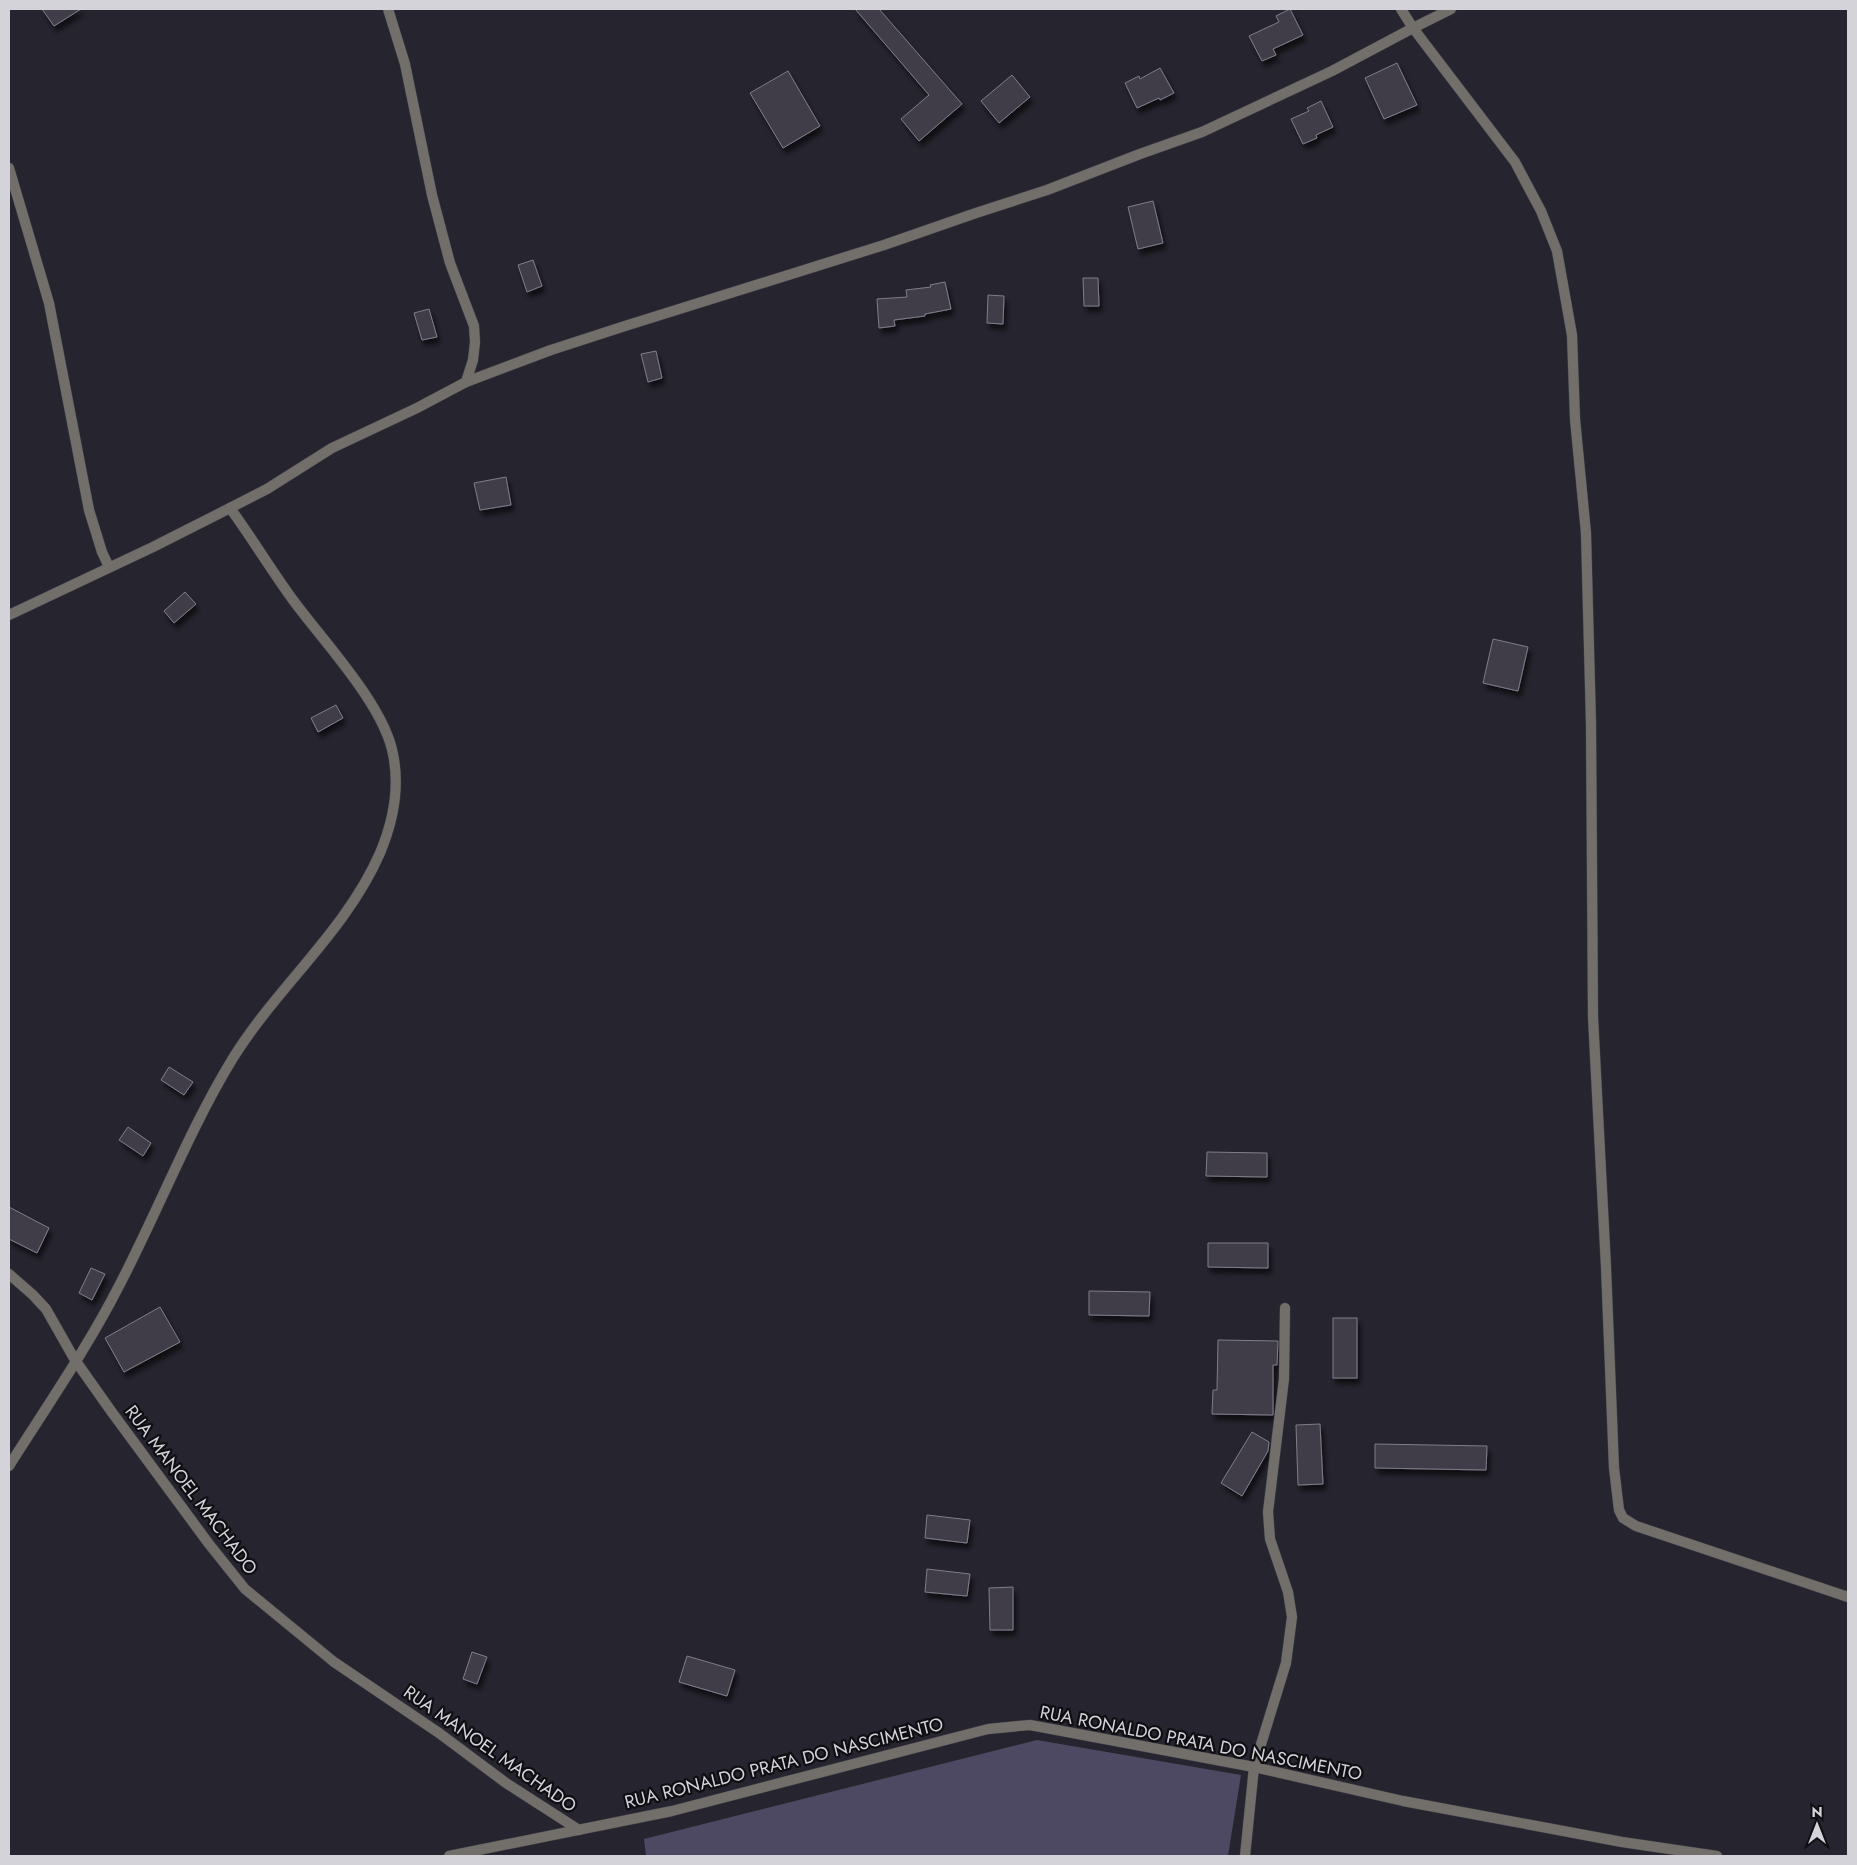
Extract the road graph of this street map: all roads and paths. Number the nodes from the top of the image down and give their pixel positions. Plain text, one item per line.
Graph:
1 (388, 9) edge
2 (1401, 9) edge
3 (1451, 9) edge
4 (1413, 28) junction
5 (9, 168) edge
6 (466, 382) junction
7 (230, 508) junction
8 (109, 567) junction
9 (9, 615) edge
10 (9, 1274) edge
11 (1285, 1308) dead end
12 (75, 1360) junction
13 (9, 1466) edge
14 (1848, 1597) edge
15 (1254, 1767) junction
16 (579, 1830) junction
17 (449, 1856) edge
18 (1245, 1856) edge
19 (1717, 1856) edge

1 - 6 street
2 - 4 street
3 - 4 street
4 - 6 street
4 - 14 street
5 - 8 street
6 - 7 street
7 - 8 street
7 - 12 street
8 - 9 street
10 - 12 street, RUA MANOEL MACHADO
11 - 15 street
12 - 13 street
12 - 16 street, RUA MANOEL MACHADO
15 - 16 street, RUA RONALDO PRATA DO NASCIMENTO
15 - 18 street
15 - 19 street, RUA RONALDO PRATA DO NASCIMENTO
16 - 17 street, RUA RONALDO PRATA DO NASCIMENTO

